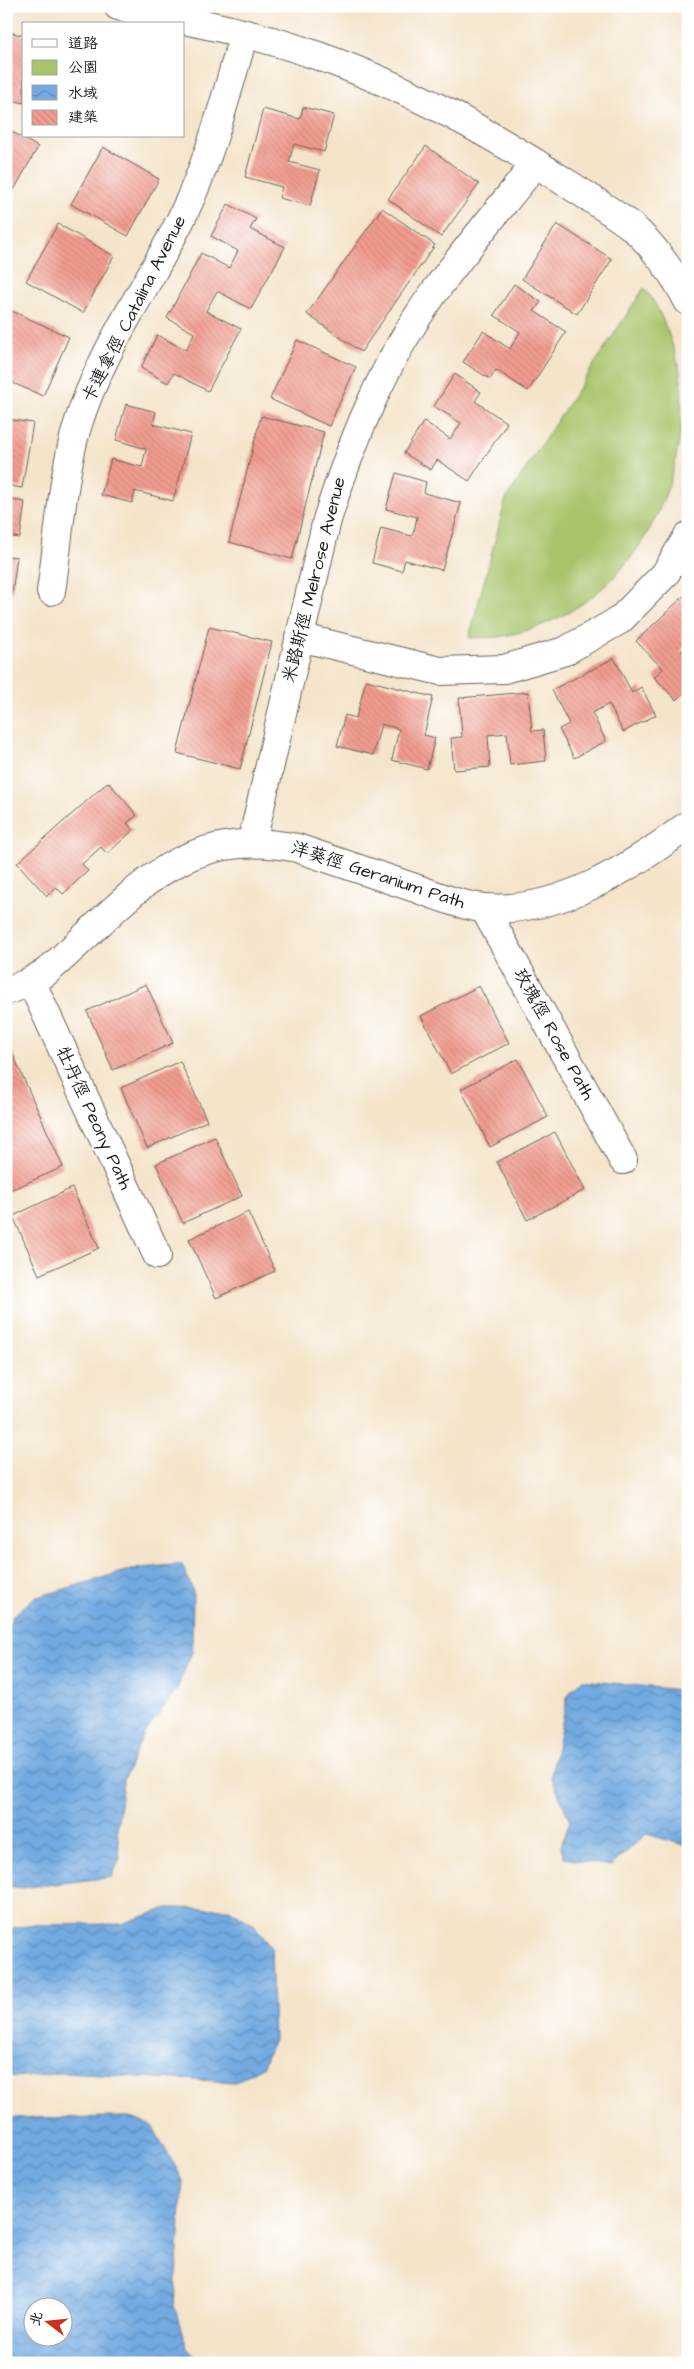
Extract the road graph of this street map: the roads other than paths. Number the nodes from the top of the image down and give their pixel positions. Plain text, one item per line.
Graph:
1 (118, 6) edge
2 (244, 34) junction
3 (536, 163) junction
4 (688, 300) edge
5 (688, 536) edge
6 (51, 591) dead end
7 (299, 637) junction
8 (688, 825) edge
9 (252, 842) junction
10 (484, 908) junction
11 (19, 986) edge
12 (623, 1160) dead end
13 (157, 1255) dead end

1 - 2 street
2 - 3 street
2 - 6 street, 卡連拿徑 Catalina Avenue
3 - 4 street
3 - 7 street, 米路斯徑 Melrose Avenue
5 - 7 street
7 - 9 street, 米路斯徑 Melrose Avenue
8 - 10 street, 洋葵徑 Geranium Path
9 - 10 street, 洋葵徑 Geranium Path
9 - 11 street, 洋葵徑 Geranium Path
10 - 12 street, 玫瑰徑 Rose Path
11 - 13 street, 牡丹徑 Peony Path

